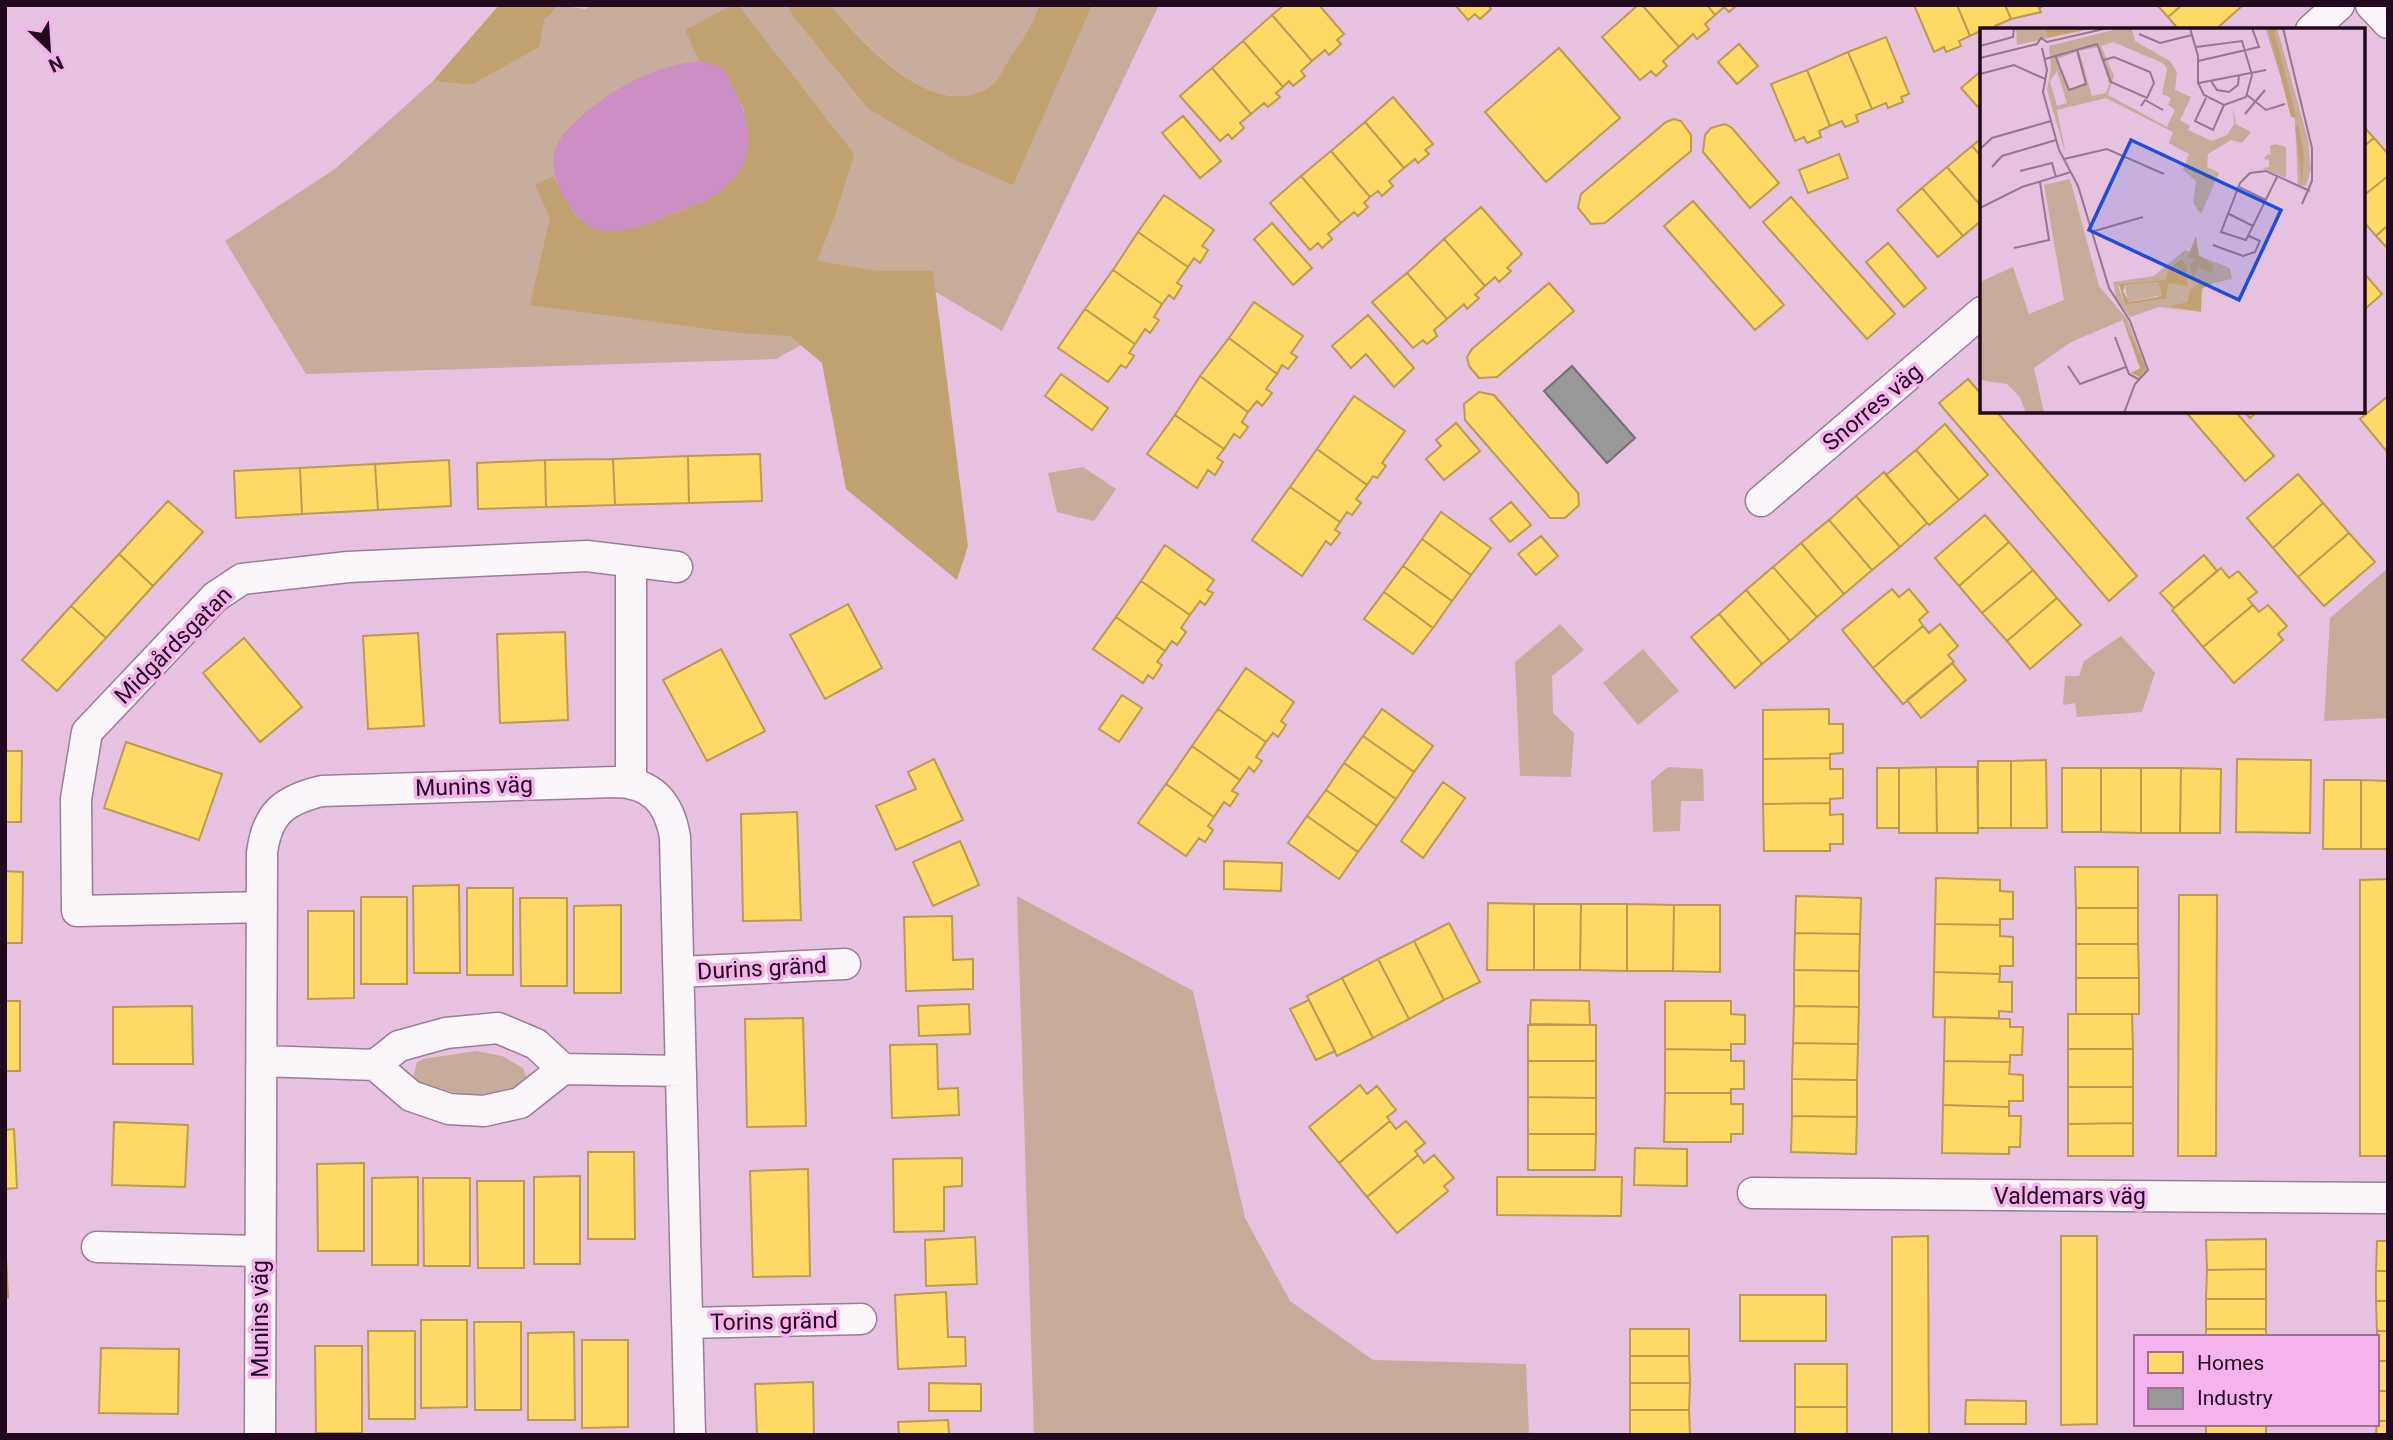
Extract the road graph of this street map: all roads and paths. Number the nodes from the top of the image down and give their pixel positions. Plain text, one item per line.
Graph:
1 (2339, 5) edge
2 (2371, 5) edge
3 (2388, 23) edge
4 (2313, 28) edge
5 (1980, 314) edge
6 (1761, 501) dead end
7 (631, 562) junction
8 (677, 567) dead end
9 (631, 783) junction
10 (262, 908) junction
11 (845, 964) dead end
12 (678, 972) junction
13 (261, 1061) junction
14 (375, 1065) junction
15 (564, 1069) junction
16 (681, 1071) junction
17 (1753, 1194) dead end
18 (2388, 1198) edge
19 (97, 1247) dead end
20 (260, 1251) junction
21 (861, 1319) dead end
22 (687, 1323) junction
23 (260, 1435) edge
24 (690, 1435) edge

1 - 4 street
2 - 3 street
5 - 6 street, Snorres väg
7 - 8 street, Midgårdsgatan
7 - 9 street
7 - 10 street, Midgårdsgatan
9 - 10 street, Munins väg
9 - 12 street
10 - 13 street, Munins väg
11 - 12 street, Durins gränd
12 - 16 street
13 - 14 street
13 - 20 street, Munins väg
14 - 15 street
14 - 15 street
15 - 16 street
16 - 22 street
17 - 18 street, Valdemars väg
19 - 20 street
20 - 23 street, Munins väg
21 - 22 street, Torins gränd
22 - 24 street

